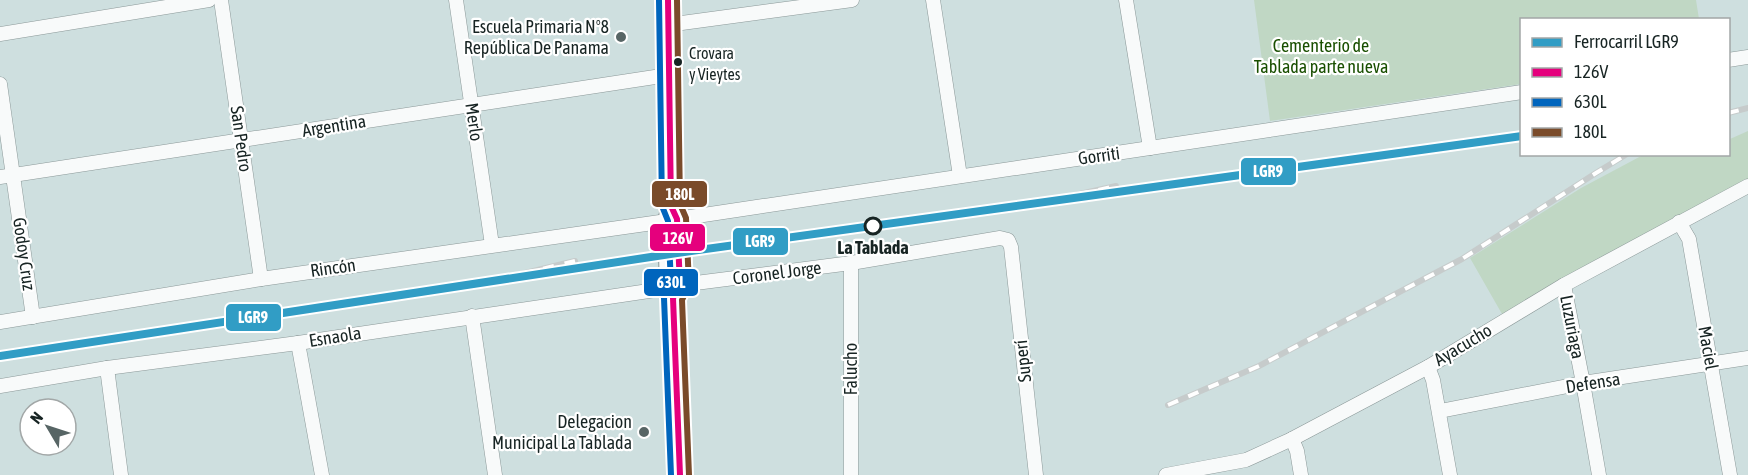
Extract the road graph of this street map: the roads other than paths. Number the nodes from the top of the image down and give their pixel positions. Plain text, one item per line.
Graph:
1 (208, 0) edge
2 (221, 0) edge
3 (456, 0) edge
4 (668, 0) edge
5 (852, 0) edge
6 (933, 0) edge
7 (1126, 0) edge
8 (668, 25) junction
9 (0, 34) edge
10 (1748, 57) edge
11 (1730, 60) edge
12 (668, 75) junction
13 (0, 84) edge
14 (1520, 92) edge
15 (471, 104) junction
16 (242, 141) junction
17 (1150, 148) junction
18 (7, 176) edge
19 (960, 176) junction
20 (1748, 186) edge
21 (672, 215) junction
22 (1679, 222) junction
23 (492, 245) junction
24 (1011, 247) joint
25 (851, 263) junction
26 (261, 279) junction
27 (1563, 285) junction
28 (674, 290) junction
29 (472, 316) junction
30 (33, 317) junction
31 (0, 322) edge
32 (298, 343) junction
33 (1748, 358) edge
34 (1711, 365) junction
35 (1428, 367) junction
36 (107, 368) junction
37 (1583, 384) junction
38 (0, 386) edge
39 (1440, 411) junction
40 (1292, 439) junction
41 (121, 475) edge
42 (322, 475) edge
43 (495, 475) edge
44 (680, 475) edge
45 (851, 475) edge
46 (1036, 475) edge
47 (1166, 475) edge
48 (1301, 475) edge
49 (1450, 475) edge
50 (1599, 475) edge
51 (1730, 475) edge

1 - 9 street
2 - 16 street, San Pedro
3 - 15 street, Merlo
4 - 8 main road
5 - 8 street
6 - 19 street
7 - 17 street
8 - 12 main road
10 - 11 street
12 - 15 street, Argentina
12 - 21 main road
13 - 18 street, Godoy Cruz
14 - 17 street, Gorriti
15 - 16 street, Argentina
15 - 23 street, Merlo
16 - 18 street, Argentina
16 - 26 street, San Pedro
17 - 19 street, Gorriti
18 - 30 street, Godoy Cruz
19 - 21 street, Gorriti
20 - 22 street, Ayacucho
21 - 23 street, Rincón
21 - 28 main road
22 - 27 street, Ayacucho
22 - 34 street, Maciel
23 - 26 street, Rincón
24 - 25 street, Coronel Jorge
24 - 46 street, Superí
25 - 28 street, Coronel Jorge
25 - 45 street, Falucho
26 - 30 street, Rincón
27 - 35 street, Ayacucho
27 - 37 street, Luzuriaga
28 - 29 street, Esnaola
28 - 44 main road
29 - 32 street, Esnaola
29 - 43 street
30 - 31 street, Rincón
32 - 36 street, Esnaola
32 - 42 street
33 - 34 street, Defensa
34 - 37 street, Defensa
34 - 51 street, Maciel
35 - 39 street
35 - 40 street, Ayacucho
36 - 38 street, Esnaola
36 - 41 street
37 - 39 street, Defensa
37 - 50 street, Luzuriaga
39 - 49 street
40 - 47 street, Ayacucho
40 - 48 street

